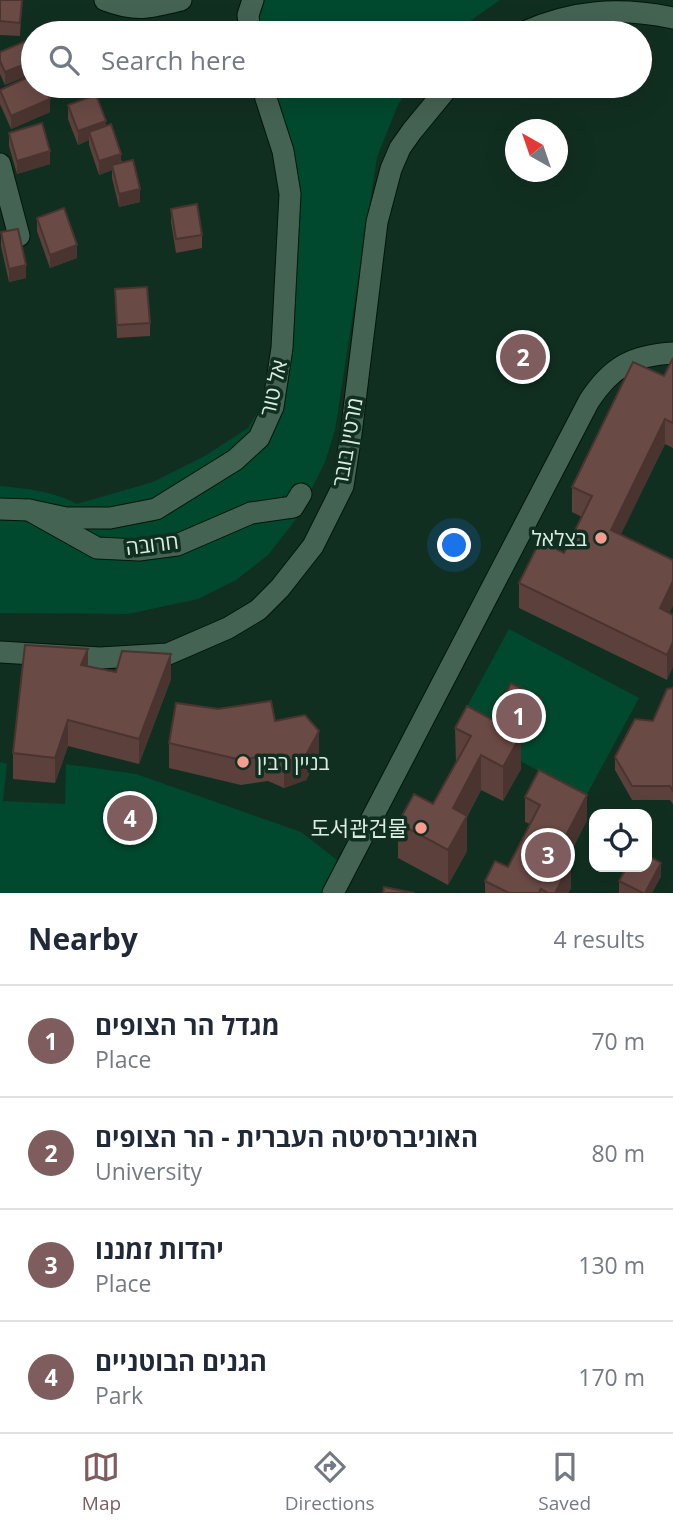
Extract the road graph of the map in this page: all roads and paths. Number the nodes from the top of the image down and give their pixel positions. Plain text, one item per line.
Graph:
1 (105, 0) edge
2 (181, 0) edge
3 (253, 0) edge
4 (673, 18) edge
5 (249, 21) edge
6 (554, 21) edge
7 (266, 98) edge
8 (439, 98) edge
9 (0, 164) edge
10 (19, 236) edge
11 (673, 353) edge
12 (301, 494) dead end
13 (0, 509) edge
14 (29, 510) junction
15 (0, 652) edge
16 (333, 893) edge

1 - 2 street
3 - 5 street
4 - 6 street
7 - 14 street, אל טור
8 - 15 street, מרטין בובר
9 - 10 street
11 - 16 street
12 - 14 street, חרובה
13 - 14 street, חרובה

